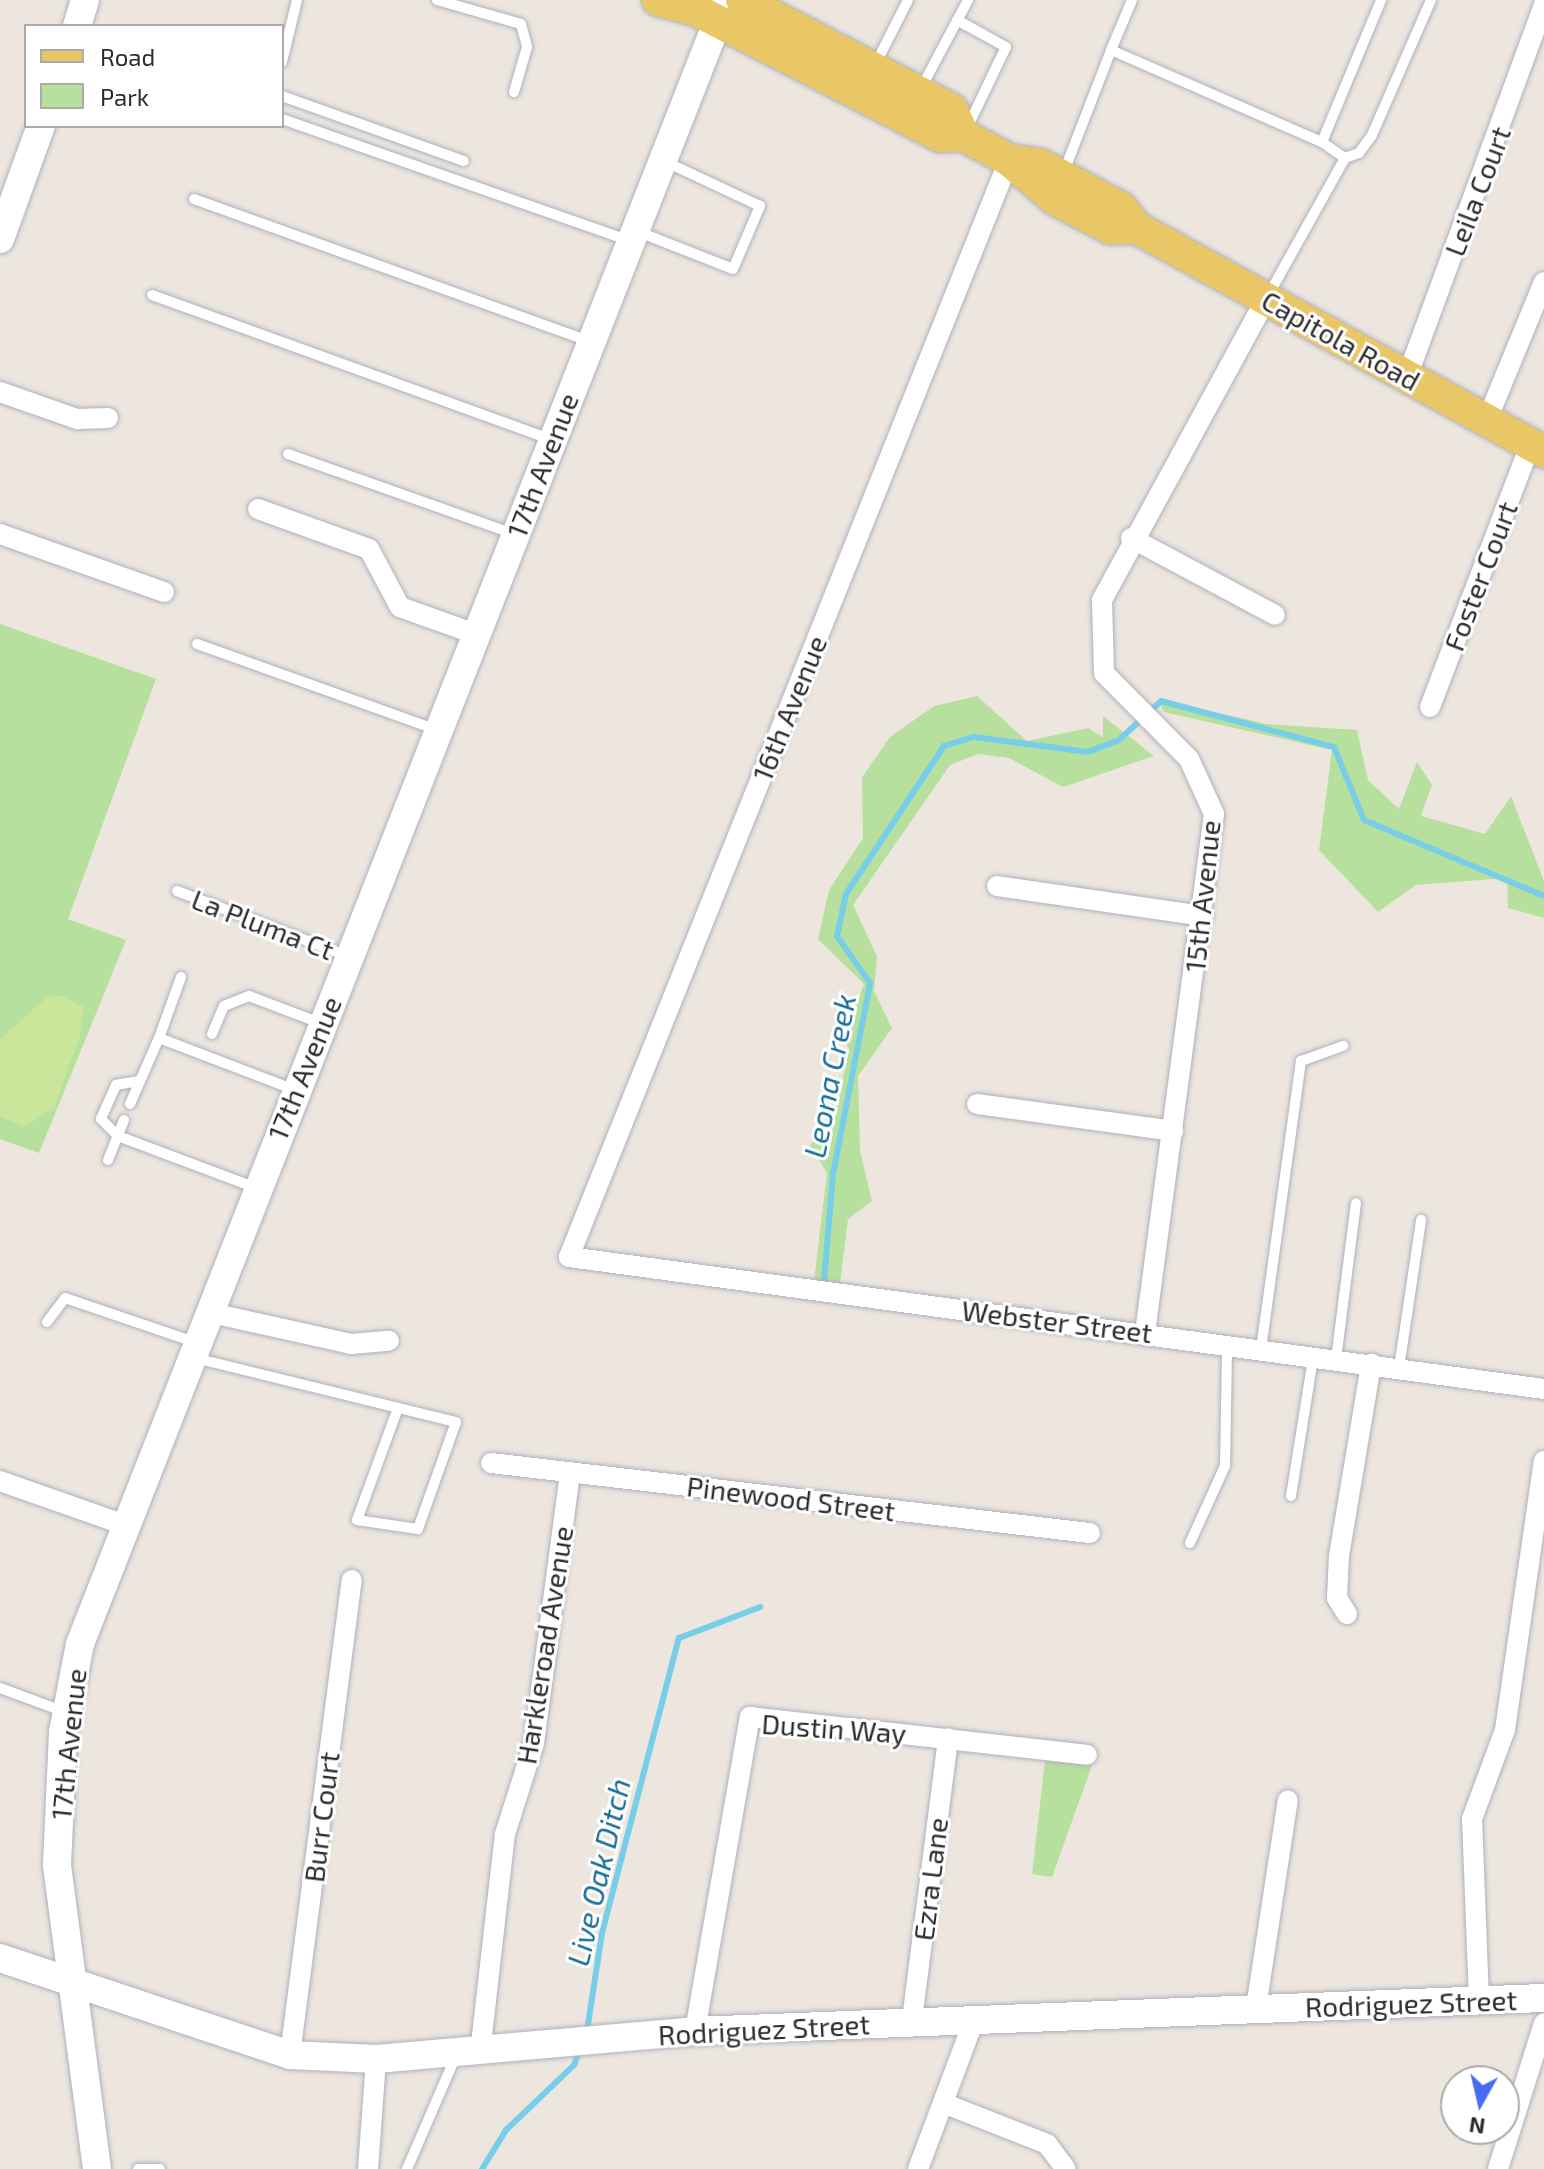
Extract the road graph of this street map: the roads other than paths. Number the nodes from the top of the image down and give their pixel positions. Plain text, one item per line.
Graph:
1 (85, 0) edge
2 (297, 0) edge
3 (437, 0) edge
4 (658, 0) edge
5 (742, 0) edge
6 (908, 0) edge
7 (968, 0) edge
8 (1132, 0) edge
9 (1381, 0) edge
10 (1431, 0) edge
11 (1544, 5) edge
12 (722, 11) edge
13 (957, 20) junction
14 (78, 24) edge
15 (1111, 50) junction
16 (284, 54) edge
17 (873, 69) junction
18 (514, 92) dead end
19 (919, 93) junction
20 (284, 97) edge
21 (284, 120) edge
22 (40, 128) edge
23 (963, 135) junction
24 (1322, 142) junction
25 (1345, 158) junction
26 (662, 160) junction
27 (1009, 160) junction
28 (464, 161) dead end
29 (1062, 176) junction
30 (194, 199) dead end
31 (1137, 228) junction
32 (631, 236) junction
33 (0, 239) edge
34 (1544, 282) edge
35 (152, 295) dead end
36 (1266, 299) junction
37 (589, 341) junction
38 (1407, 377) junction
39 (0, 392) edge
40 (108, 418) dead end
41 (1487, 420) junction
42 (552, 439) junction
43 (1537, 448) edge
44 (288, 454) dead end
45 (258, 509) dead end
46 (0, 534) edge
47 (515, 534) junction
48 (1131, 538) junction
49 (164, 592) dead end
50 (1275, 615) dead end
51 (478, 635) junction
52 (197, 644) dead end
53 (1430, 707) dead end
54 (438, 731) junction
55 (997, 886) dead end
56 (177, 891) dead end
57 (1203, 916) junction
58 (349, 957) junction
59 (181, 977) dead end
60 (322, 1023) junction
61 (212, 1034) dead end
62 (159, 1038) junction
63 (1343, 1046) dead end
64 (140, 1081) junction
65 (295, 1090) junction
66 (130, 1104) dead end
67 (977, 1104) dead end
68 (124, 1120) dead end
69 (1173, 1131) junction
70 (118, 1136) junction
71 (108, 1160) dead end
72 (256, 1188) junction
73 (1356, 1203) dead end
74 (1421, 1220) dead end
75 (569, 1257) joint
76 (207, 1312) junction
77 (47, 1322) dead end
78 (1145, 1333) junction
79 (389, 1341) dead end
80 (1227, 1344) junction
81 (192, 1349) junction
82 (1261, 1349) junction
83 (1313, 1356) junction
84 (1336, 1359) junction
85 (1371, 1364) junction
86 (1399, 1368) junction
87 (1544, 1389) edge
88 (398, 1408) junction
89 (1544, 1461) edge
90 (491, 1463) dead end
91 (570, 1472) junction
92 (0, 1481) edge
93 (1291, 1496) dead end
94 (122, 1524) junction
95 (1090, 1533) dead end
96 (1190, 1543) dead end
97 (352, 1580) dead end
98 (1347, 1614) dead end
99 (0, 1688) edge
100 (66, 1712) junction
101 (948, 1738) junction
102 (1087, 1755) dead end
103 (1288, 1800) dead end
104 (0, 1958) edge
105 (71, 1982) junction
106 (1544, 1998) edge
107 (1479, 2000) junction
108 (1256, 2008) junction
109 (975, 2017) junction
110 (912, 2020) junction
111 (1544, 2023) edge
112 (695, 2031) junction
113 (468, 2054) junction
114 (290, 2055) junction
115 (376, 2059) junction
116 (943, 2103) junction
117 (97, 2169) edge
118 (138, 2169) edge
119 (160, 2169) edge
120 (368, 2169) edge
121 (407, 2169) edge
122 (918, 2169) edge
123 (1066, 2169) edge
124 (1498, 2169) edge

1 - 14 main road
2 - 16 lane
3 - 18 lane
4 - 12 main road, Capitola Road
5 - 17 main road, Capitola Road
6 - 17 lane
7 - 13 lane
8 - 15 lane
9 - 24 lane
10 - 25 lane
11 - 38 street, Leila Court
12 - 23 main road, Capitola Road
12 - 26 main road, 17th Avenue
13 - 19 lane
13 - 23 lane
15 - 24 lane
15 - 29 lane
17 - 19 main road, Capitola Road
19 - 23 main road, Capitola Road
20 - 28 lane
21 - 32 lane
22 - 33 main road
23 - 27 main road, Capitola Road
24 - 25 lane
25 - 36 lane
26 - 32 main road, 17th Avenue
26 - 32 lane
27 - 29 main road, Capitola Road
27 - 31 main road, Capitola Road
27 - 75 street, 16th Avenue
29 - 31 main road, Capitola Road
30 - 37 lane
31 - 36 main road, Capitola Road
32 - 37 main road, 17th Avenue
34 - 41 street
35 - 42 lane
36 - 38 main road, Capitola Road
36 - 48 street, 15th Avenue
37 - 42 main road, 17th Avenue
38 - 41 main road, Capitola Road
39 - 40 street
41 - 43 main road, Capitola Road
42 - 47 main road, 17th Avenue
43 - 53 street, Foster Court
44 - 47 lane
45 - 51 street
46 - 49 street
47 - 51 main road, 17th Avenue
48 - 50 street
48 - 57 street, 15th Avenue
51 - 54 main road, 17th Avenue
52 - 54 lane
54 - 58 main road, 17th Avenue
55 - 57 street
56 - 58 lane, La Pluma Ct
57 - 69 street, 15th Avenue
58 - 60 main road, 17th Avenue
59 - 62 lane
60 - 61 lane
60 - 65 main road, 17th Avenue
62 - 64 lane
62 - 65 lane
63 - 82 lane
64 - 66 lane
64 - 70 lane
65 - 72 main road, 17th Avenue
67 - 69 street
68 - 70 lane
69 - 78 street, 15th Avenue
70 - 71 lane
70 - 72 lane
72 - 76 main road, 17th Avenue
73 - 84 lane
74 - 86 lane
75 - 78 street, Webster Street
76 - 79 street
76 - 81 main road, 17th Avenue
77 - 81 lane
78 - 80 street, Webster Street
80 - 82 street, Webster Street
80 - 96 lane
81 - 88 lane
81 - 94 main road, 17th Avenue
82 - 83 street, Webster Street
83 - 84 street, Webster Street
83 - 93 lane
84 - 85 street, Webster Street
85 - 86 street, Webster Street
85 - 98 street
86 - 87 street, Webster Street
88 - 88 lane
89 - 107 street
90 - 91 street, Pinewood Street
91 - 95 street, Pinewood Street
91 - 113 street, Harkleroad Avenue
92 - 94 street
94 - 100 main road, 17th Avenue
97 - 114 street, Burr Court
99 - 100 lane
100 - 105 main road, 17th Avenue
101 - 102 street, Dustin Way
101 - 110 street, Ezra Lane
101 - 112 street, Dustin Way
103 - 108 street
104 - 105 main road, Rodriguez Street
105 - 114 main road, Rodriguez Street
105 - 117 main road, 17th Avenue
106 - 107 main road, Rodriguez Street
107 - 108 main road, Rodriguez Street
108 - 109 main road, Rodriguez Street
109 - 110 main road, Rodriguez Street
109 - 116 street
110 - 112 main road, Rodriguez Street
111 - 124 street
112 - 113 main road, Rodriguez Street
113 - 115 main road, Rodriguez Street
113 - 121 lane
114 - 115 main road, Rodriguez Street
115 - 120 street
116 - 122 street
116 - 123 street
118 - 119 lane

